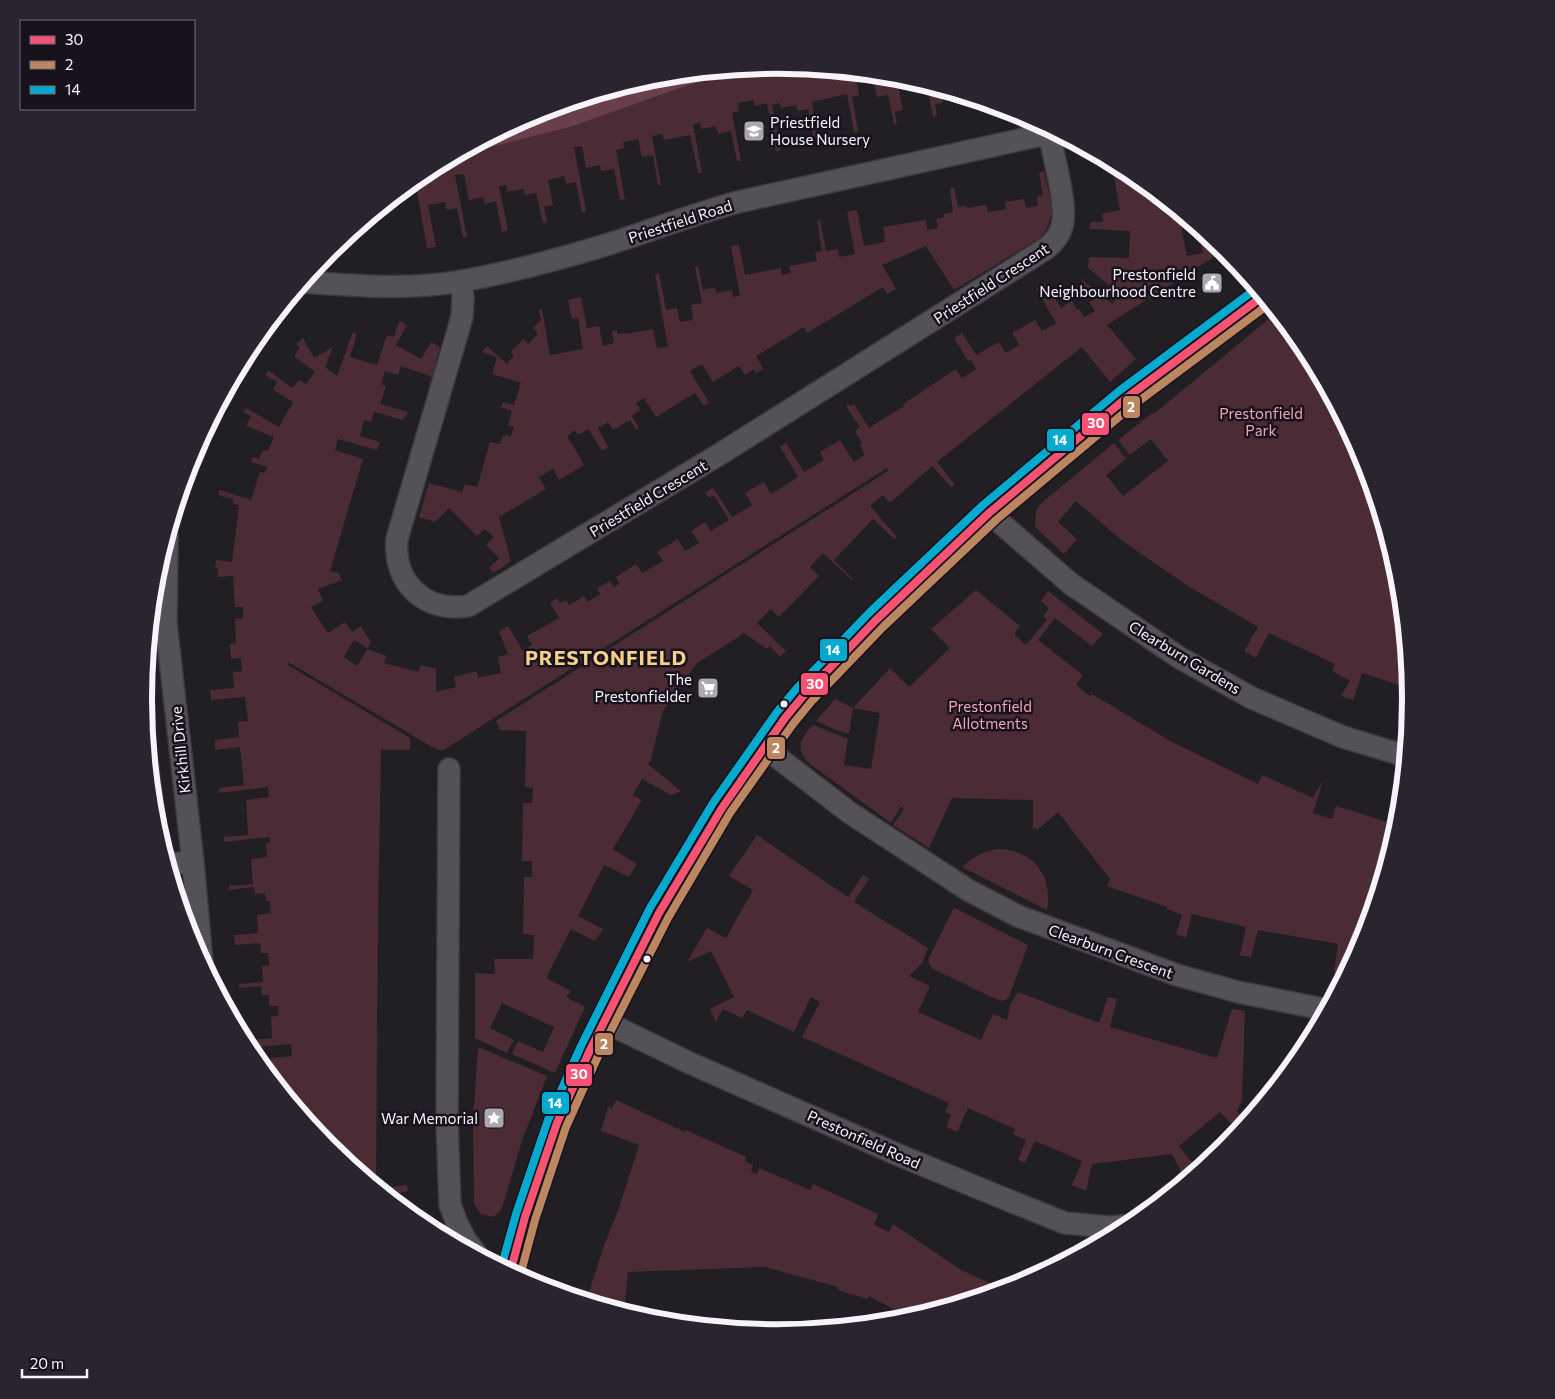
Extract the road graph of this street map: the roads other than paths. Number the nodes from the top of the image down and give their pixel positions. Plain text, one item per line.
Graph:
1 (1045, 134) edge
2 (1053, 137) edge
3 (461, 281) junction
4 (311, 283) edge
5 (1258, 300) edge
6 (989, 513) junction
7 (161, 594) edge
8 (158, 624) edge
9 (764, 747) junction
10 (1401, 754) edge
11 (449, 769) dead end
12 (192, 862) junction
13 (174, 864) edge
14 (200, 941) edge
15 (1321, 1009) edge
16 (605, 1022) junction
17 (1114, 1227) edge
18 (468, 1242) edge
19 (512, 1266) edge

1 - 3 street, Priestfield Road
2 - 3 street, Priestfield Crescent
3 - 4 street, Priestfield Road
5 - 6 street
6 - 9 street
6 - 10 street, Clearburn Gardens
7 - 8 street, Kirkhill Drive
8 - 12 street, Kirkhill Drive
9 - 15 street, Clearburn Crescent
9 - 16 street
11 - 18 street
12 - 13 street
12 - 14 street, Kirkhill Drive
16 - 17 street, Prestonfield Road
16 - 19 street

